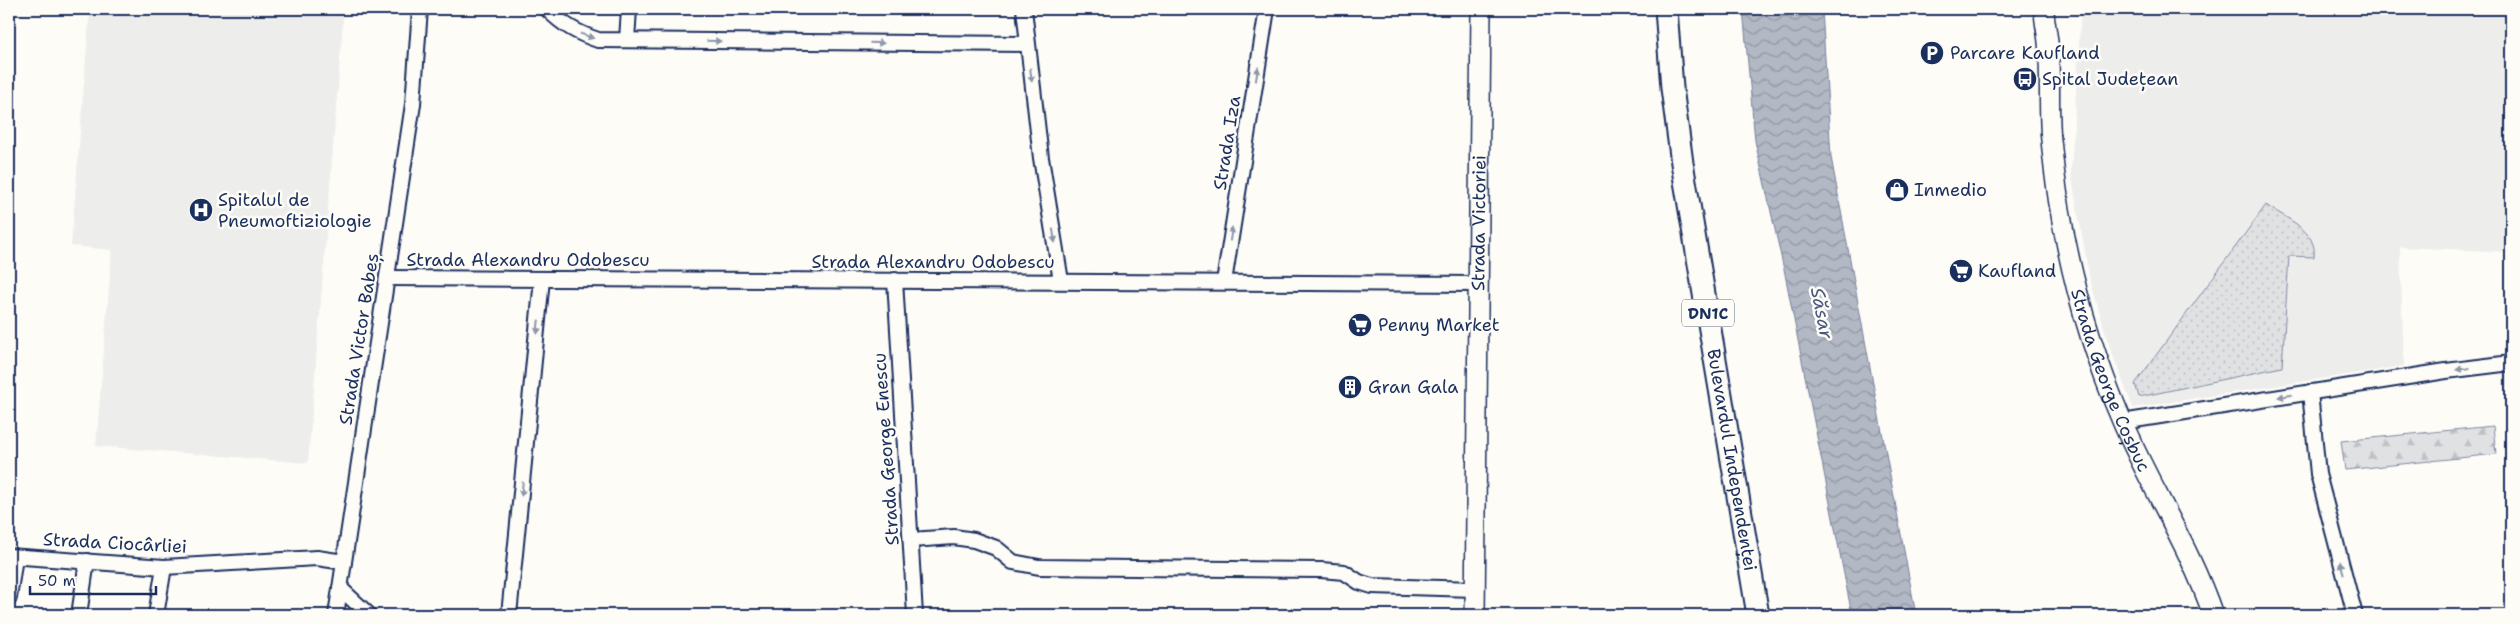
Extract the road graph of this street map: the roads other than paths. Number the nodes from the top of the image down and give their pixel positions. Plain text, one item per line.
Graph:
1 (420, 9) edge
2 (547, 9) edge
3 (629, 9) edge
4 (1024, 9) edge
5 (1267, 9) edge
6 (1481, 9) edge
7 (1666, 9) edge
8 (2044, 9) edge
9 (2056, 9) edge
10 (628, 40) junction
11 (2048, 43) junction
12 (1027, 44) junction
13 (388, 278) junction
14 (542, 279) junction
15 (894, 280) junction
16 (1061, 281) junction
17 (1224, 282) junction
18 (1478, 284) junction
19 (2511, 363) edge
20 (2310, 392) junction
21 (2122, 422) junction
22 (911, 540) junction
23 (12, 557) edge
24 (87, 561) junction
25 (344, 562) junction
26 (164, 567) junction
27 (340, 588) junction
28 (1475, 588) junction
29 (9, 598) edge
30 (79, 615) edge
31 (156, 615) edge
32 (336, 615) edge
33 (370, 615) edge
34 (509, 615) edge
35 (915, 615) edge
36 (1475, 615) edge
37 (1758, 615) edge
38 (2214, 615) edge
39 (2355, 615) edge

1 - 13 street, Strada Victor Babeș
2 -> 10 street
3 - 10 street
4 - 12 street
17 -> 5 street, Strada Iza
6 - 18 street, Strada Victoriei
7 - 37 main road, Bulevardul Independenței / DN1C
8 - 11 street, Strada George Coșbuc
9 - 11 street, Strada George Coșbuc
10 -> 12 street
11 - 21 street, Strada George Coșbuc
12 -> 16 street
13 - 14 street, Strada Alexandru Odobescu
13 - 25 street, Strada Victor Babeș
14 - 15 street, Strada Alexandru Odobescu
14 -> 34 street
15 - 16 street, Strada Alexandru Odobescu
15 - 22 street, Strada George Enescu
16 - 17 street, Strada Alexandru Odobescu
17 - 18 street, Strada Alexandru Odobescu
18 - 28 street, Strada Victoriei
19 -> 20 street
20 -> 21 street
39 -> 20 street
21 - 38 street, Strada George Coșbuc
22 - 28 street
22 - 35 street, Strada George Enescu
23 - 24 street, Strada Ciocârliei
23 - 29 street, Strada Ciocârliei
24 - 26 street, Strada Ciocârliei
24 - 30 street
25 - 26 street, Strada Ciocârliei
25 - 27 street, Strada Victor Babeș
26 - 31 street
27 - 32 street, Strada Victor Babeș
27 - 33 street
28 - 36 street, Strada Victoriei

